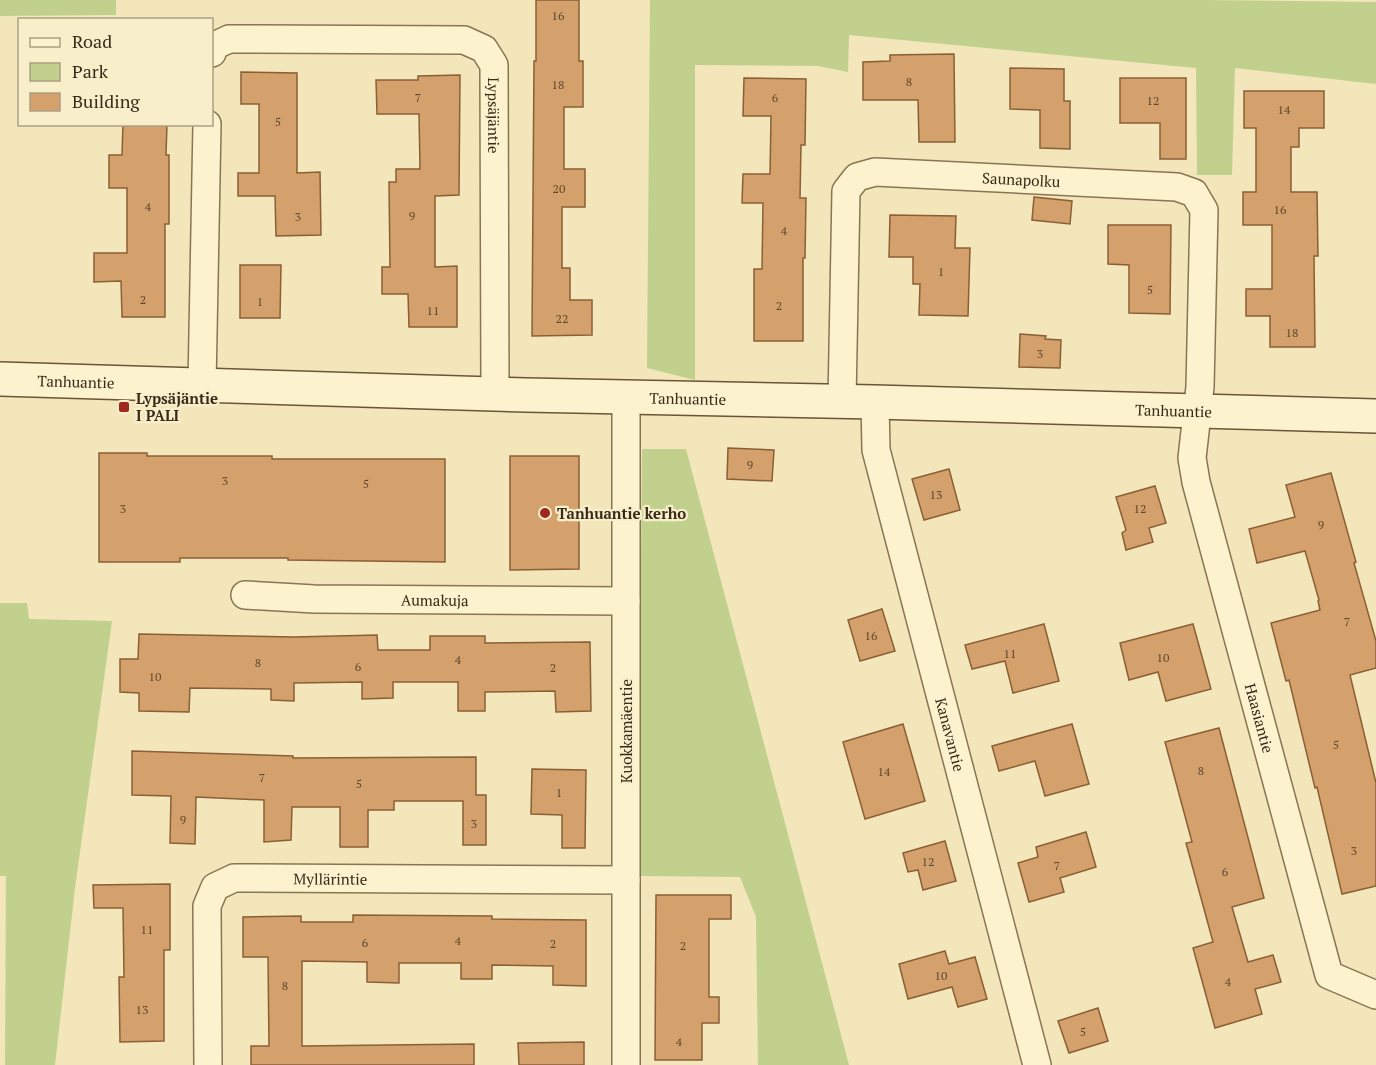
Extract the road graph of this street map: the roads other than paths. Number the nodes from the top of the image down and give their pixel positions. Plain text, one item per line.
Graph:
1 (213, 50) edge
2 (207, 126) edge
3 (0, 379) edge
4 (201, 385) junction
5 (495, 394) junction
6 (627, 397) junction
7 (842, 401) junction
8 (875, 402) junction
9 (1197, 410) junction
10 (1376, 416) edge
11 (245, 595) dead end
12 (627, 601) junction
13 (626, 880) junction
14 (1376, 995) edge
15 (208, 1065) edge
16 (626, 1065) edge
17 (1037, 1065) edge

1 - 5 street, Lypsäjäntie
2 - 4 street
3 - 4 street, Tanhuantie
4 - 5 street, Tanhuantie
5 - 6 street, Tanhuantie
6 - 7 street, Tanhuantie
6 - 12 street, Kuokkamäentie
7 - 8 street, Tanhuantie
7 - 9 street, Saunapolku
8 - 9 street, Tanhuantie
8 - 17 street, Kanavantie
9 - 10 street, Tanhuantie
9 - 14 street, Haasiantie
11 - 12 street, Aumakuja
12 - 13 street, Kuokkamäentie
13 - 15 street, Myllärintie
13 - 16 street, Kuokkamäentie

